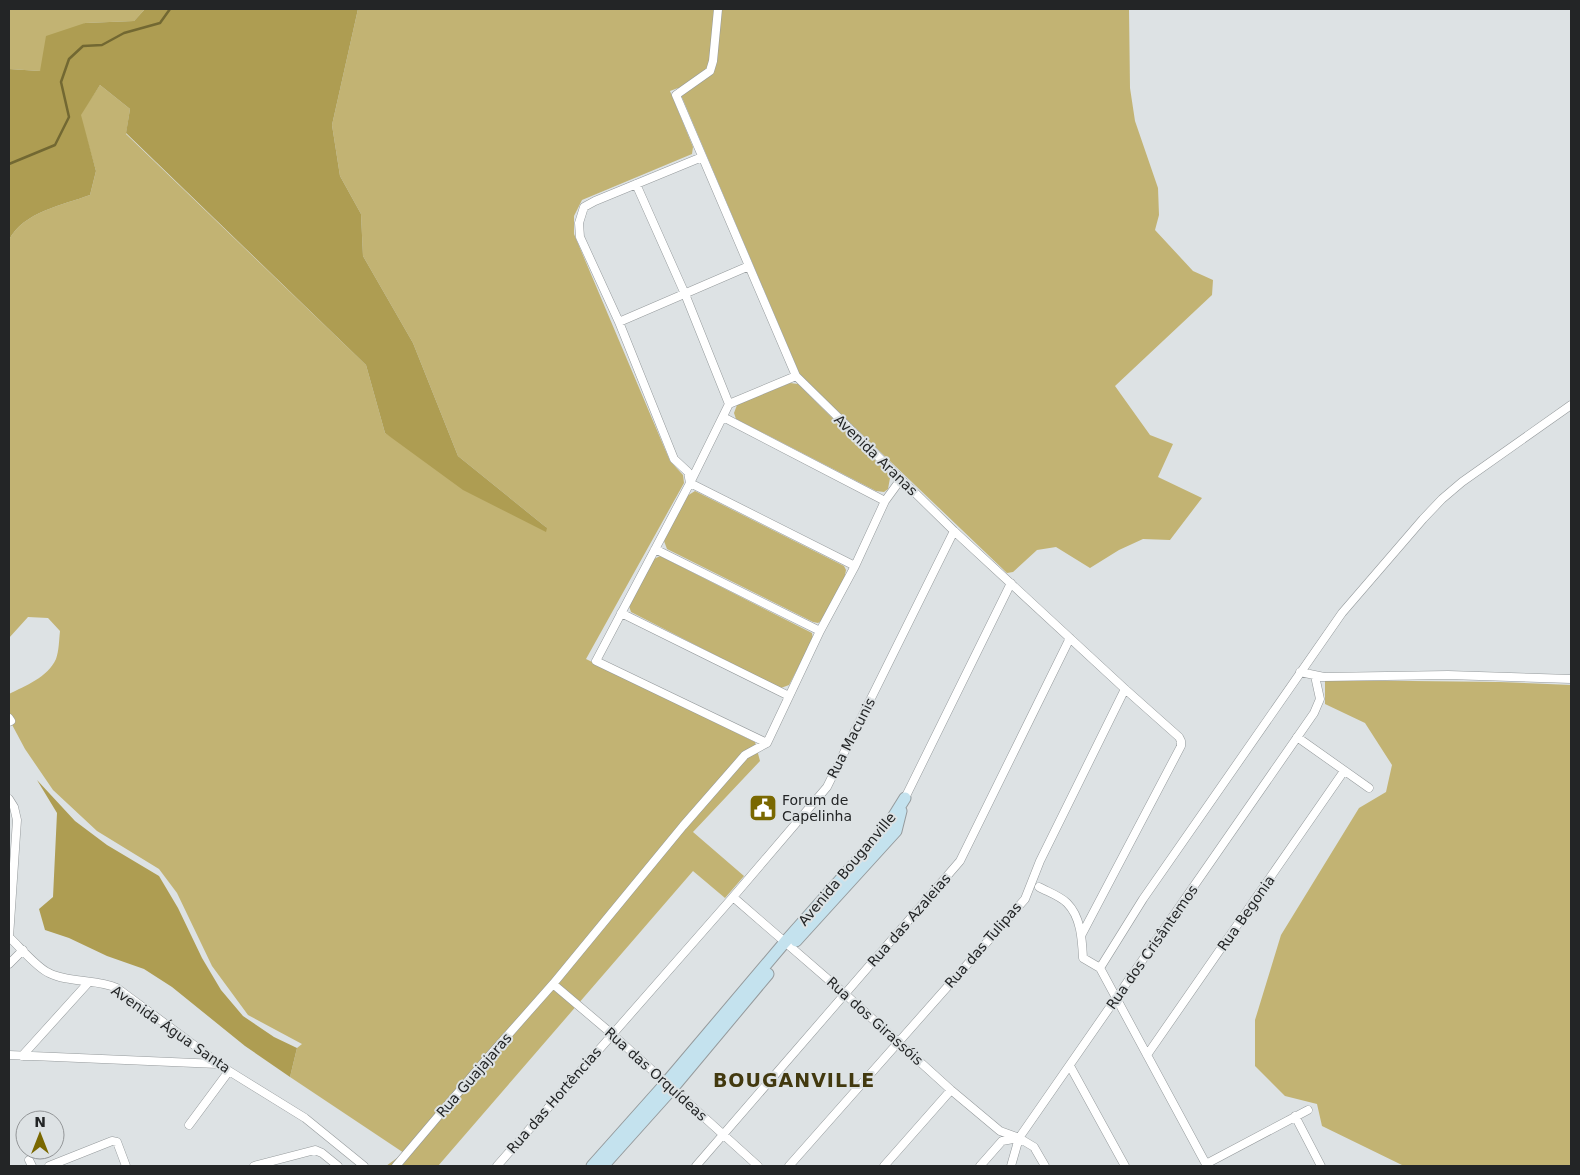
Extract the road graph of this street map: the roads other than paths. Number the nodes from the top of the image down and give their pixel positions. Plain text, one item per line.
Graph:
1 (718, 9) edge
2 (702, 157) junction
3 (636, 184) junction
4 (749, 266) junction
5 (685, 294) junction
6 (619, 322) junction
7 (796, 376) junction
8 (729, 404) junction
9 (1571, 405) edge
10 (723, 417) junction
11 (901, 479) junction
12 (690, 483) junction
13 (885, 500) junction
14 (954, 530) junction
15 (655, 549) junction
16 (855, 566) junction
17 (1011, 583) junction
18 (621, 613) junction
19 (820, 631) junction
20 (1070, 638) junction
21 (1300, 672) junction
22 (1314, 676) junction
23 (1571, 679) edge
24 (1124, 689) junction
25 (789, 696) junction
26 (9, 718) edge
27 (9, 722) edge
28 (1297, 737) junction
29 (767, 743) junction
30 (1344, 771) junction
31 (1370, 788) dead end
32 (905, 798) joint
33 (9, 799) edge
34 (1039, 887) dead end
35 (733, 897) junction
36 (1082, 934) junction
37 (9, 937) edge
38 (788, 944) junction
39 (23, 950) junction
40 (9, 964) edge
41 (1100, 968) junction
42 (88, 983) junction
43 (553, 984) junction
44 (845, 994) junction
45 (1116, 999) junction
46 (612, 1034) junction
47 (899, 1042) junction
48 (9, 1055) edge
49 (22, 1056) junction
50 (1147, 1056) junction
51 (218, 1064) junction
52 (1070, 1066) junction
53 (229, 1071) junction
54 (668, 1086) junction
55 (951, 1090) junction
56 (1308, 1110) dead end
57 (1295, 1116) junction
58 (188, 1125) dead end
59 (724, 1135) junction
60 (1019, 1138) junction
61 (1207, 1165) edge
62 (49, 1166) edge
63 (126, 1166) edge
64 (254, 1166) edge
65 (338, 1166) edge
66 (364, 1166) edge
67 (396, 1166) edge
68 (497, 1166) edge
69 (592, 1166) edge
70 (603, 1166) edge
71 (696, 1166) edge
72 (758, 1166) edge
73 (789, 1166) edge
74 (884, 1166) edge
75 (980, 1166) edge
76 (1011, 1166) edge
77 (1045, 1166) edge
78 (1125, 1166) edge
79 (1321, 1166) edge

1 - 2 street, Avenida Aranas
2 - 3 street
2 - 4 street, Avenida Aranas
3 - 5 street
3 - 6 street
4 - 5 street
4 - 7 street, Avenida Aranas
5 - 6 street
5 - 8 street
6 - 12 street
7 - 8 street
7 - 11 street, Avenida Aranas
8 - 10 street
9 - 21 street
10 - 12 street
10 - 13 street
11 - 13 street
11 - 14 street, Avenida Aranas
12 - 15 street
12 - 16 street
13 - 16 street
14 - 17 street, Avenida Aranas
14 - 35 street, Rua Macunis
15 - 18 street
15 - 19 street
16 - 19 street
17 - 20 street, Avenida Aranas
17 - 32 street
18 - 25 street
18 - 29 street
19 - 25 street
20 - 24 street, Avenida Aranas
20 - 44 street, Rua das Azaleias
21 - 22 street
21 - 41 street
22 - 23 street
22 - 28 street, Rua dos Crisântemos
24 - 36 street, Avenida Aranas
24 - 47 street, Rua das Tulipas
25 - 29 street
26 - 27 street
28 - 30 street
28 - 45 street, Rua dos Crisântemos
29 - 43 street, Rua Guajajaras
30 - 31 street
30 - 50 street, Rua Begonia
32 - 38 street, Avenida Bouganville
33 - 37 street
34 - 36 street
35 - 38 street, Rua dos Girassóis
35 - 46 street, Rua Macunis
36 - 41 street
37 - 39 street, Avenida Água Santa
38 - 44 street, Rua dos Girassóis
38 - 54 street, Avenida Bouganville
39 - 40 street
39 - 42 street, Avenida Água Santa
41 - 45 street
42 - 49 street
42 - 51 street, Avenida Água Santa
43 - 46 street, Rua das Orquídeas
43 - 67 street, Rua Guajajaras
44 - 47 street, Rua dos Girassóis
44 - 59 street, Rua das Azaleias
45 - 50 street
45 - 52 street, Rua dos Crisântemos
46 - 54 street, Rua das Orquídeas
46 - 68 street, Rua das Hortências
47 - 55 street, Rua dos Girassóis
47 - 73 street, Rua das Tulipas
48 - 49 street
49 - 51 street
50 - 61 street
51 - 53 street, Avenida Água Santa
52 - 60 street, Rua dos Crisântemos
52 - 78 street
53 - 58 street
53 - 66 street, Avenida Água Santa
54 - 59 street, Rua das Orquídeas
54 - 69 street, Avenida Bouganville
54 - 70 street, Avenida Bouganville
55 - 60 street, Rua dos Girassóis
55 - 74 street
56 - 57 street
57 - 61 street
57 - 79 street
59 - 71 street, Rua das Azaleias
59 - 72 street, Rua das Orquídeas
60 - 75 street
60 - 76 street
60 - 77 street, Rua dos Girassóis
62 - 63 street
64 - 65 street

